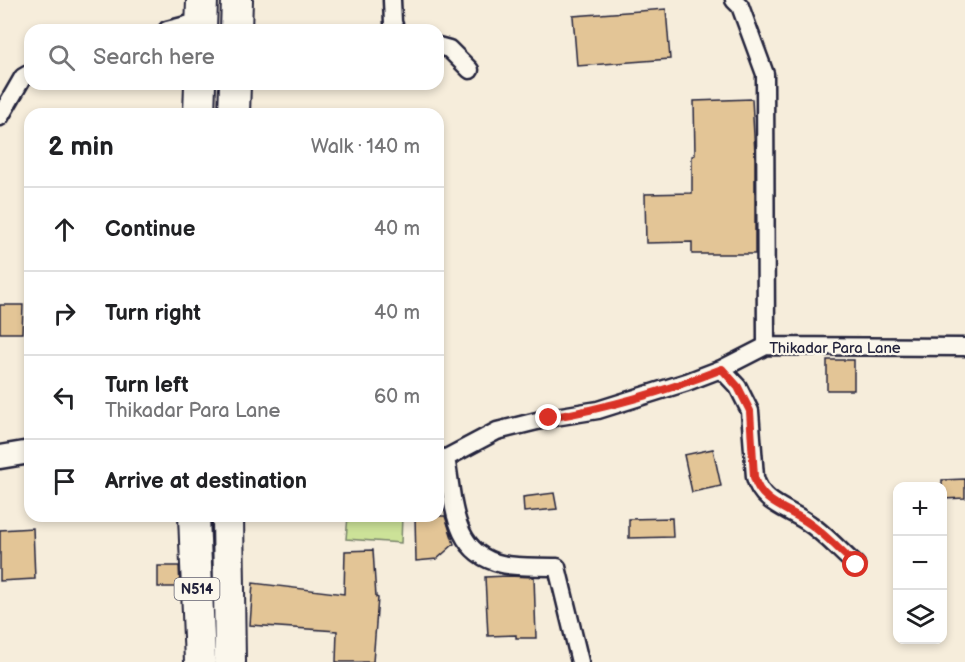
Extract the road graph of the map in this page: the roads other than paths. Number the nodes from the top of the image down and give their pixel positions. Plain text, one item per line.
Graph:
1 (237, 0) edge
2 (392, 0) edge
3 (734, 0) edge
4 (202, 17) edge
5 (183, 24) edge
6 (236, 24) edge
7 (393, 24) edge
8 (444, 48) edge
9 (470, 70) dead end
10 (24, 76) edge
11 (200, 90) edge
12 (235, 90) edge
13 (199, 108) edge
14 (234, 108) edge
15 (0, 117) edge
16 (766, 346) junction
17 (965, 347) edge
18 (722, 369) junction
19 (24, 453) edge
20 (0, 457) edge
21 (444, 457) edge
22 (444, 466) edge
23 (194, 522) edge
24 (228, 522) edge
25 (856, 565) dead end
26 (200, 662) edge
27 (230, 662) edge
28 (580, 662) edge

1 - 6 highway
2 - 7 street
3 - 16 street
4 - 5 street
8 - 9 street
10 - 15 street
11 - 13 highway
12 - 14 highway
16 - 17 street, Thikadar Para Lane
16 - 18 street, Thikadar Para Lane
18 - 21 street, Thikadar Para Lane
18 - 25 street
19 - 20 street
22 - 28 street
23 - 26 highway, N514
24 - 27 highway, N514

